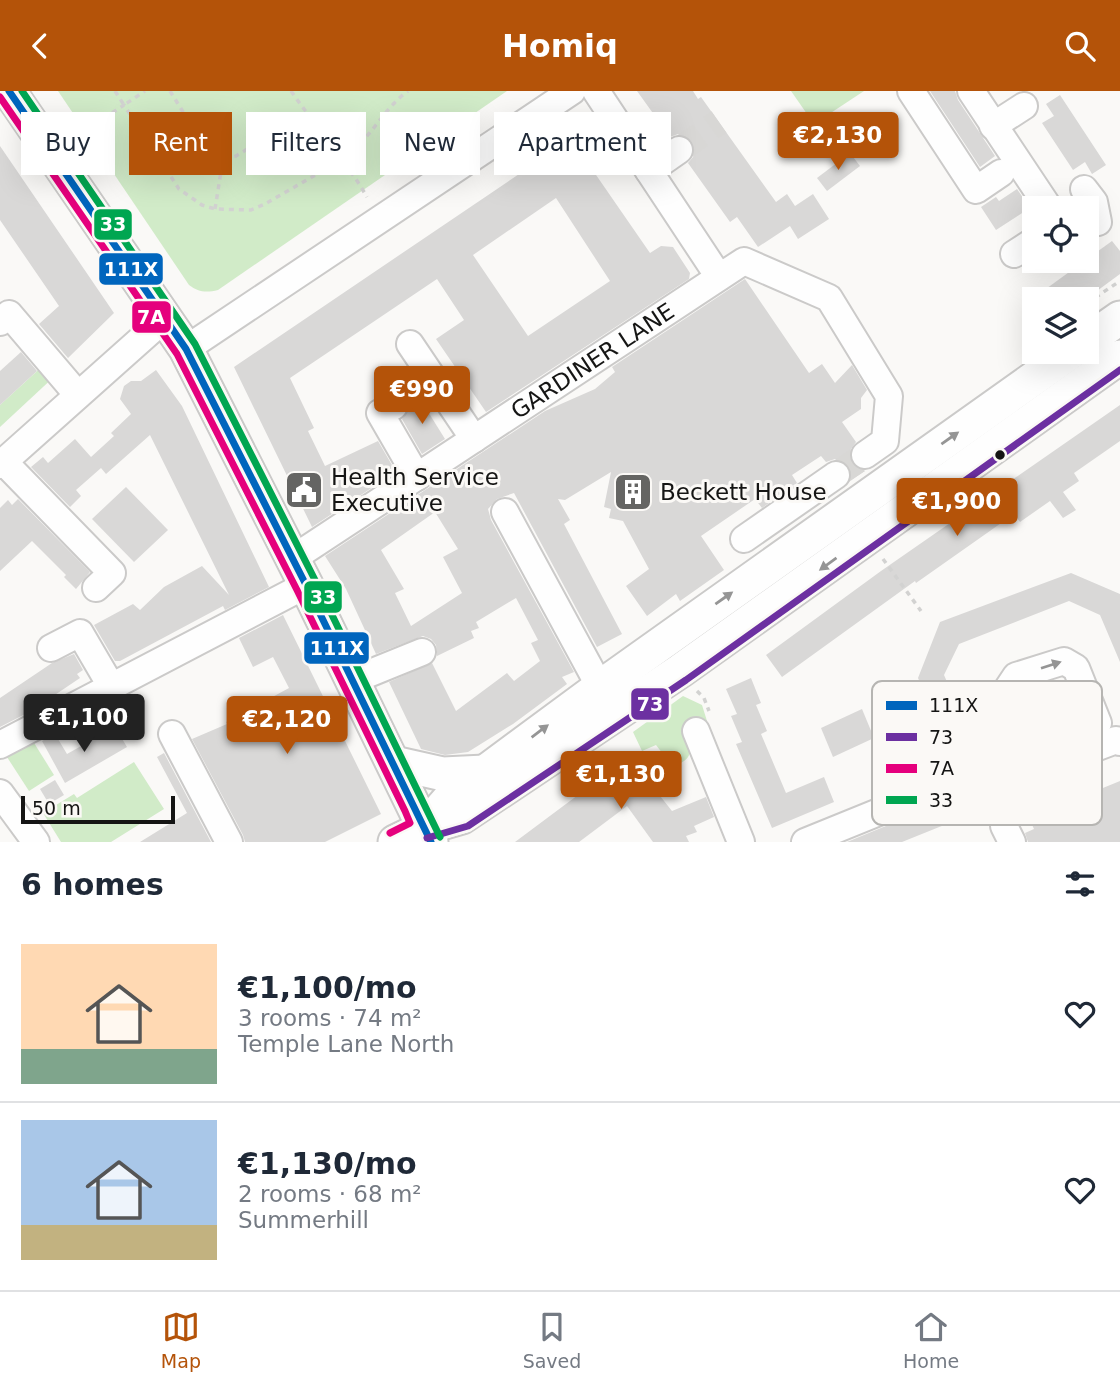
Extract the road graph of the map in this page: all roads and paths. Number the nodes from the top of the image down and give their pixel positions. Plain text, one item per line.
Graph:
1 (9, 91) edge
2 (115, 91) edge
3 (145, 91) edge
4 (170, 91) edge
5 (291, 91) edge
6 (408, 91) edge
7 (572, 91) edge
8 (596, 91) edge
9 (911, 91) edge
10 (971, 91) edge
11 (124, 105) junction
12 (1024, 106) dead end
13 (114, 112) edge
14 (183, 112) edge
15 (305, 112) edge
16 (610, 112) edge
17 (993, 126) junction
18 (366, 135) edge
19 (679, 150) tunnel mouth
20 (671, 156) edge
21 (1001, 173) dead end
22 (220, 175) edge
23 (312, 175) edge
24 (353, 175) edge
25 (652, 175) edge
26 (1041, 196) edge
27 (367, 197) dead end
28 (215, 209) junction
29 (719, 277) junction
30 (1120, 281) edge
31 (1099, 295) edge
32 (165, 318) junction
33 (1120, 319) edge
34 (0, 321) edge
35 (1099, 333) edge
36 (410, 344) dead end
37 (186, 349) junction
38 (1120, 357) edge
39 (1054, 364) edge
40 (78, 395) junction
41 (394, 406) dead end
42 (474, 439) junction
43 (865, 455) tunnel mouth
44 (2, 463) edge
45 (836, 475) tunnel mouth
46 (416, 477) junction
47 (505, 512) dead end
48 (867, 536) junction
49 (744, 539) dead end
50 (299, 572) junction
51 (96, 588) dead end
52 (921, 611) dead end
53 (51, 648) dead end
54 (422, 652) dead end
55 (353, 680) junction
56 (111, 686) junction
57 (600, 687) junction
58 (694, 687) dead end
59 (702, 721) joint
60 (172, 734) dead end
61 (1120, 742) edge
62 (0, 745) edge
63 (1102, 745) edge
64 (394, 763) junction
65 (485, 772) junction
66 (0, 793) edge
67 (872, 815) edge
68 (1004, 825) edge
69 (417, 837) edge
70 (813, 840) edge
71 (36, 842) edge
72 (229, 842) edge
73 (741, 842) edge
74 (1012, 842) edge

1 - 32 main road
2 - 11 path
3 - 11 path
4 - 14 path
5 - 15 path
6 - 18 path
7 - 37 street
8 - 16 street
9 - 21 street
10 - 17 street
11 - 13 path
11 - 28 path
12 - 17 street
17 - 26 street
19 - 20 street
22 - 28 path
23 - 28 path
24 - 27 path
25 - 29 street
29 - 42 street, GARDINER LANE
29 - 43 street, GARDINER LANE
30 - 31 path
32 - 37 main road
32 - 40 street
33 - 35 main road
34 - 40 street
36 - 42 street
37 - 50 main road
38 - 48 main road
57 -> 39 main road
40 - 44 street
41 - 46 street
42 - 46 street, GARDINER LANE
44 - 51 street
45 - 49 street
46 - 50 street, GARDINER LANE
47 - 57 street
48 - 52 path
48 -> 69 main road
50 - 55 main road
50 - 56 street, GARDINER LANE
53 - 56 street
54 - 55 street
55 - 64 main road
56 - 62 street, GARDINER LANE
65 -> 57 main road
58 - 59 path
59 - 73 street
60 - 72 street
61 - 63 street
64 - 65 main road
64 - 69 main road
65 - 69 main road
66 - 71 street
67 - 70 street
68 - 74 street

